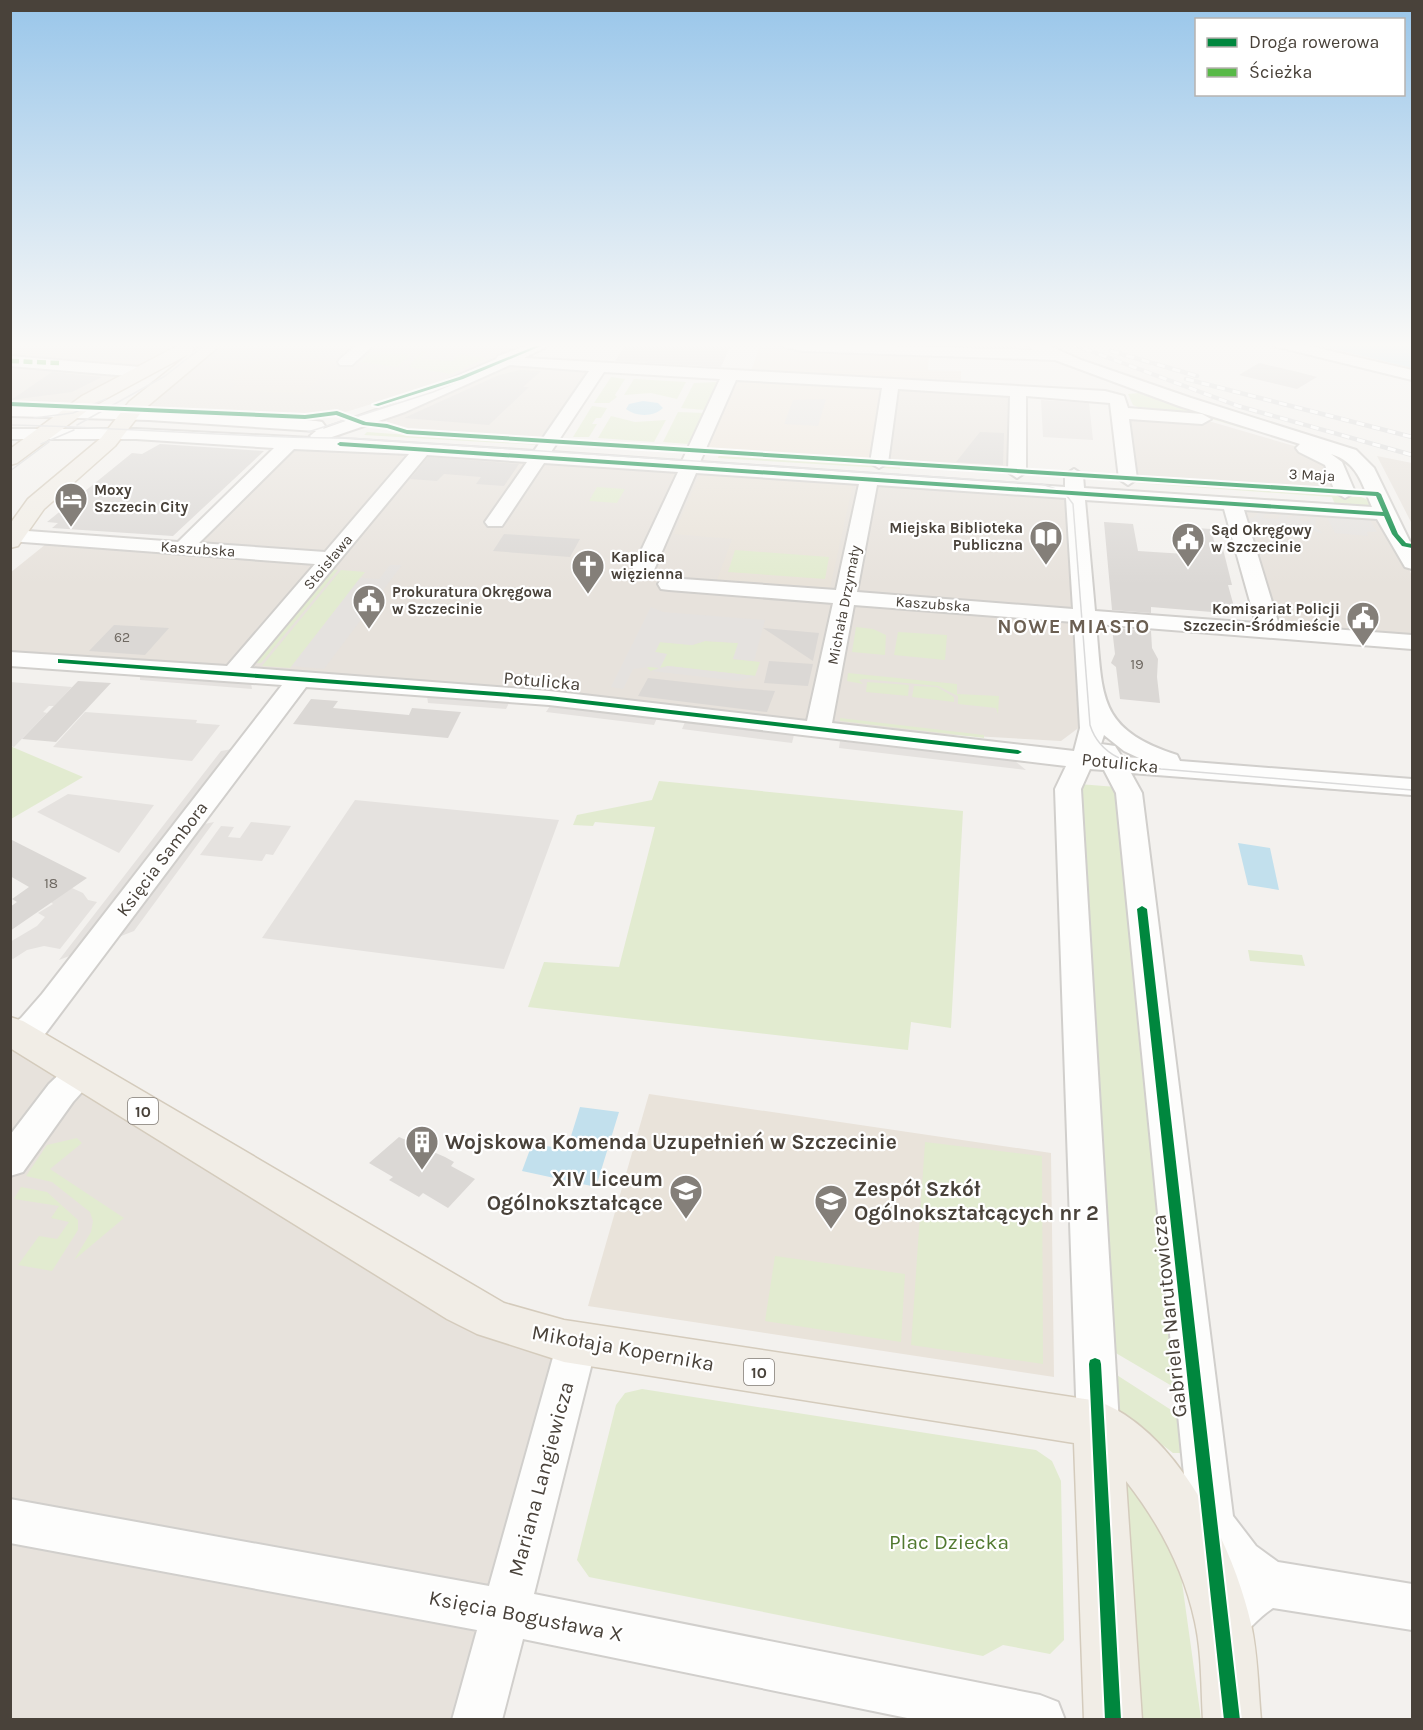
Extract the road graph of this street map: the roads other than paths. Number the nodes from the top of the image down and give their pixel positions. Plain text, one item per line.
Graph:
1 (59, 424) edge
2 (85, 424) edge
3 (109, 424) edge
4 (131, 424) edge
5 (282, 424) edge
6 (286, 424) joint
7 (358, 424) edge
8 (386, 424) edge
9 (561, 424) edge
10 (708, 424) edge
11 (883, 424) edge
12 (1018, 424) edge
13 (1121, 424) edge
14 (1218, 424) edge
15 (1256, 424) edge
16 (347, 428) junction
17 (10, 432) edge
18 (407, 432) junction
19 (47, 433) junction
20 (167, 437) junction
21 (240, 441) junction
22 (286, 447) junction
23 (543, 449) junction
24 (422, 450) junction
25 (92, 456) junction
26 (10, 459) edge
27 (692, 460) junction
28 (1017, 471) junction
29 (874, 472) junction
30 (1128, 479) junction
31 (1075, 484) junction
32 (1345, 492) junction
33 (1378, 494) junction
34 (1232, 504) junction
35 (1386, 514) junction
36 (495, 522) dead end
37 (12, 539) edge
38 (183, 548) junction
39 (1410, 551) edge
40 (331, 559) junction
41 (643, 570) dead end
42 (669, 584) dead end
43 (845, 598) junction
44 (1085, 615) junction
45 (1269, 630) junction
46 (1413, 642) edge
47 (10, 660) edge
48 (233, 674) junction
49 (300, 678) junction
50 (1091, 695) junction
51 (818, 730) junction
52 (1222, 772) junction
53 (1098, 776) junction
54 (1413, 787) edge
55 (15, 1033) edge
56 (81, 1074) junction
57 (10, 1162) edge
58 (577, 1343) junction
59 (1098, 1424) junction
60 (10, 1521) edge
61 (1212, 1524) junction
62 (1268, 1584) junction
63 (1413, 1607) edge
64 (506, 1611) junction
65 (1223, 1623) junction
66 (477, 1719) edge
67 (1040, 1719) edge
68 (1113, 1719) edge
69 (1232, 1719) edge

1 - 19 main road
2 - 19 street
3 - 25 main road
4 - 20 street
5 - 6 street
6 - 16 street, 3 Maja
7 - 16 street
8 - 18 street
9 - 23 street
10 - 27 street
11 - 29 street, Michała Drzymały
12 - 28 street
13 - 30 street
14 - 32 street
15 - 33 street
16 - 18 street, 3 Maja
16 - 21 street
17 - 19 street
18 - 23 street, 3 Maja
19 - 26 main road
20 - 21 street
20 - 25 street
21 - 22 street, 3 Maja
22 - 24 street, 3 Maja
22 - 38 street
23 - 24 street, 3 Maja
23 - 27 street, 3 Maja
23 - 36 street
24 - 40 street, Stoisława
25 - 37 main road
27 - 29 street, 3 Maja
27 - 41 street
28 - 29 street, 3 Maja
28 - 31 street, 3 Maja
29 - 31 street, 3 Maja
29 - 43 street, Michała Drzymały
30 - 31 street, 3 Maja
30 - 32 street, 3 Maja
31 - 34 street, 3 Maja
31 - 44 street, Gabriela Narutowicza
32 - 33 street, 3 Maja
33 - 35 street
34 - 35 street, 3 Maja
34 - 45 street
35 - 39 street
37 - 38 street, Kaszubska
38 - 40 street, Kaszubska
40 - 48 street, Stoisława
42 - 43 street, Kaszubska
43 - 44 street, Kaszubska
43 - 51 street, Michała Drzymały
44 - 45 street, Kaszubska
44 - 50 street, Gabriela Narutowicza
45 - 46 street, Kaszubska
47 - 48 street, Potulicka
48 - 49 street, Potulicka
49 - 51 street, Potulicka
49 - 55 street, Księcia Sambora
50 - 52 street, Potulicka
50 - 53 street, Gabriela Narutowicza
51 - 53 street, Potulicka
52 - 53 street, Potulicka
52 - 54 street, Potulicka
53 - 59 street, Gabriela Narutowicza
53 - 61 street, Gabriela Narutowicza
55 - 56 main road, Mikołaja Kopernika / 10
56 - 57 street
56 - 58 main road, Mikołaja Kopernika / 10
58 - 59 main road, Mikołaja Kopernika / 10
58 - 64 street, Mariana Langiewicza
59 - 65 main road, Gabriela Narutowicza / 10
59 - 68 main road, Gabriela Narutowicza
60 - 64 street, Księcia Bogusława X
61 - 62 street
61 - 65 street, Gabriela Narutowicza
62 - 63 street
62 - 65 street
64 - 66 street, Mariana Langiewicza
64 - 67 street, Księcia Bogusława X
65 - 69 main road, Gabriela Narutowicza / 10

